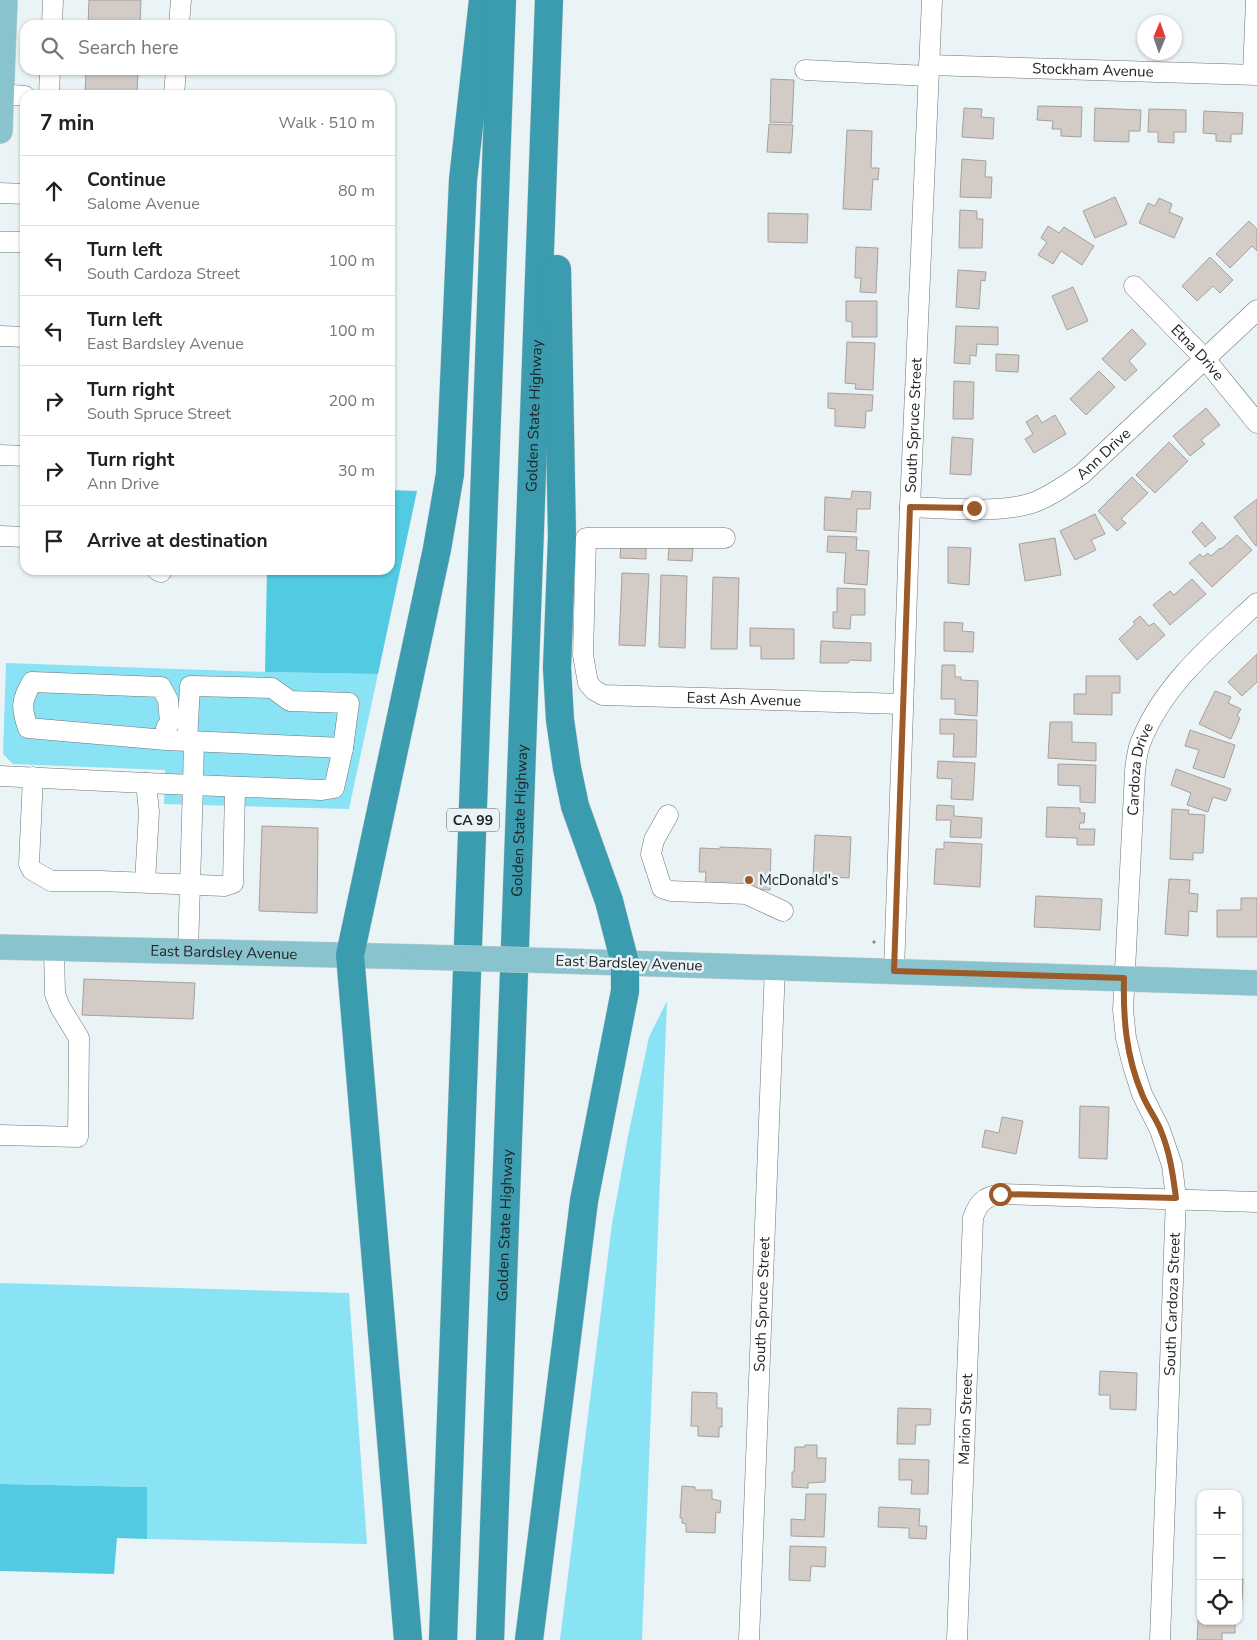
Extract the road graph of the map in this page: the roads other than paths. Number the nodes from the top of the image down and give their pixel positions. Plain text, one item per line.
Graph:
1 (5, 0) edge
2 (52, 0) edge
3 (181, 0) edge
4 (483, 0) edge
5 (502, 0) edge
6 (549, 0) edge
7 (932, 0) edge
8 (1256, 0) edge
9 (52, 20) edge
10 (179, 20) edge
11 (805, 70) dead end
12 (929, 70) junction
13 (546, 72) junction
14 (1255, 74) edge
15 (50, 75) edge
16 (176, 75) edge
17 (49, 90) edge
18 (174, 90) edge
19 (13, 95) edge
20 (0, 131) edge
21 (0, 193) edge
22 (20, 194) edge
23 (0, 242) edge
24 (20, 242) edge
25 (1134, 286) dead end
26 (1257, 310) edge
27 (0, 336) edge
28 (20, 337) edge
29 (1205, 359) junction
30 (1257, 423) edge
31 (0, 455) edge
32 (20, 456) edge
33 (910, 507) junction
34 (0, 536) edge
35 (20, 537) edge
36 (725, 538) dead end
37 (1257, 603) edge
38 (903, 704) junction
39 (166, 734) junction
40 (190, 741) junction
41 (343, 748) junction
42 (0, 776) edge
43 (33, 777) junction
44 (146, 783) junction
45 (193, 785) junction
46 (236, 788) junction
47 (668, 815) dead end
48 (145, 882) junction
49 (190, 885) junction
50 (783, 911) dead end
51 (0, 946) edge
52 (54, 948) junction
53 (188, 951) junction
54 (350, 955) junction
55 (625, 963) junction
56 (775, 968) junction
57 (894, 971) junction
58 (1124, 978) junction
59 (1257, 982) edge
60 (0, 1135) edge
61 (1176, 1198) junction
62 (1257, 1202) edge
63 (408, 1640) edge
64 (444, 1640) edge
65 (490, 1640) edge
66 (529, 1640) edge
67 (749, 1640) edge
68 (957, 1640) edge
69 (1160, 1640) edge

1 - 19 main road
2 - 9 street
3 - 10 street
4 - 54 highway
5 - 64 highway, CA 99
6 - 13 highway, Golden State Highway / CA 99
7 - 12 street, South Spruce Street
8 - 14 street
11 - 12 street, Stockham Avenue
12 - 14 street, Stockham Avenue
12 - 33 street, South Spruce Street
13 - 55 highway
13 - 65 highway, Golden State Highway / CA 99
15 - 17 street
16 - 18 street
19 - 20 main road
21 - 22 street
23 - 24 street
25 - 29 street, Etna Drive
26 - 29 street, Ann Drive
27 - 28 street
29 - 30 street, Etna Drive
29 - 33 street, Ann Drive
31 - 32 street
33 - 38 street, South Spruce Street
34 - 35 street
36 - 38 street, East Ash Avenue
37 - 58 street, Cardoza Drive
38 - 57 street, South Spruce Street
39 - 39 street
39 - 40 street
40 - 41 street
40 - 41 street
40 - 45 street
41 - 46 street
42 - 43 street
43 - 44 street
43 - 48 street
44 - 45 street
44 - 48 street
45 - 46 street
45 - 49 street
46 - 49 street
47 - 50 street
48 - 49 street
49 - 53 street
51 - 52 main road, East Bardsley Avenue
52 - 53 main road, East Bardsley Avenue
52 - 60 street
53 - 54 main road, East Bardsley Avenue
54 - 55 main road, East Bardsley Avenue, bridge
54 - 63 highway
55 - 56 main road, East Bardsley Avenue
55 - 66 highway
56 - 57 main road, East Bardsley Avenue
56 - 67 street, South Spruce Street
57 - 58 main road, East Bardsley Avenue
58 - 59 main road, East Bardsley Avenue
58 - 61 street, South Cardoza Street
61 - 62 street
61 - 68 street, Marion Street
61 - 69 street, South Cardoza Street

